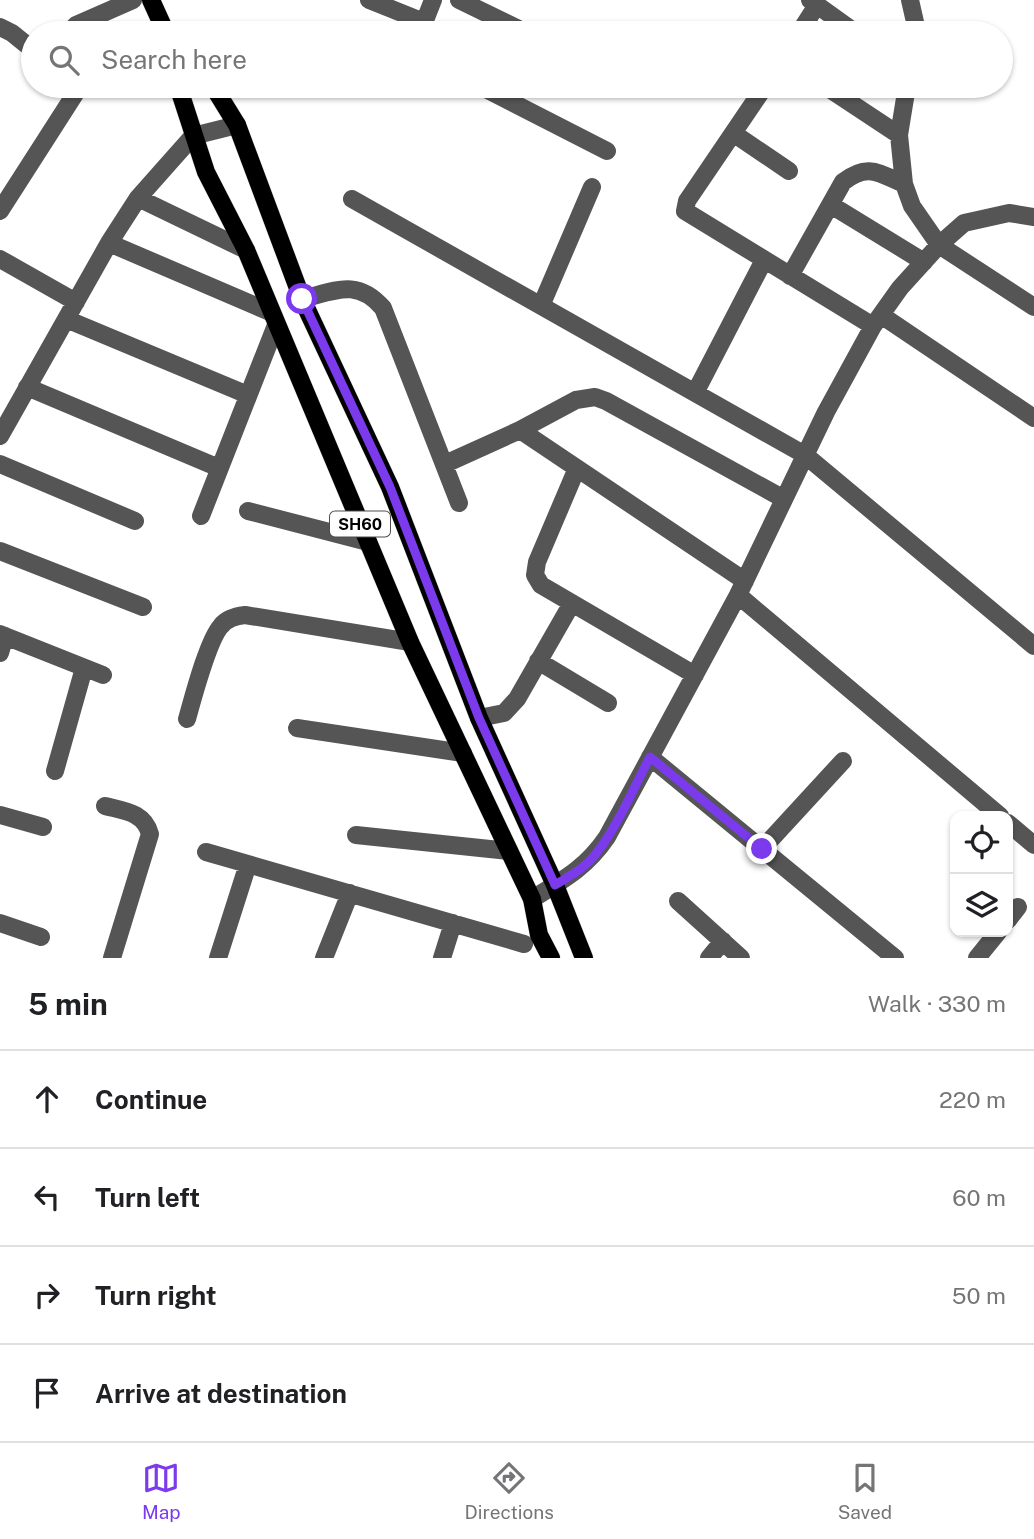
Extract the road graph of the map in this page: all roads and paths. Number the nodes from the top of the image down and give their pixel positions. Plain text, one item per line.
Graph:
1 (133, 0) edge
2 (151, 0) edge
3 (158, 0) edge
4 (369, 0) edge
5 (433, 0) edge
6 (459, 0) edge
7 (910, 0) edge
8 (814, 3) edge
9 (85, 21) edge
10 (161, 21) edge
11 (163, 21) edge
12 (409, 21) edge
13 (425, 21) edge
14 (502, 21) edge
15 (805, 21) edge
16 (839, 21) edge
17 (915, 21) edge
18 (0, 27) edge
19 (21, 40) edge
20 (72, 98) edge
21 (182, 98) edge
22 (220, 98) edge
23 (503, 98) edge
24 (757, 98) edge
25 (843, 98) edge
26 (905, 98) edge
27 (237, 125) junction
28 (733, 133) junction
29 (900, 135) junction
30 (193, 136) junction
31 (607, 151) dead end
32 (789, 171) dead end
33 (904, 184) junction
34 (592, 187) dead end
35 (138, 198) junction
36 (352, 199) dead end
37 (831, 205) junction
38 (0, 211) edge
39 (1034, 217) edge
40 (109, 243) junction
41 (939, 245) junction
42 (246, 250) junction
43 (0, 259) edge
44 (764, 260) junction
45 (923, 262) junction
46 (790, 276) junction
47 (302, 299) junction
48 (76, 302) junction
49 (541, 306) junction
50 (1034, 307) edge
51 (273, 318) junction
52 (66, 319) junction
53 (877, 321) junction
54 (27, 387) junction
55 (695, 393) junction
56 (248, 395) junction
57 (1034, 418) edge
58 (520, 430) junction
59 (0, 436) edge
60 (805, 455) junction
61 (0, 464) edge
62 (445, 464) junction
63 (219, 468) junction
64 (577, 468) junction
65 (784, 499) junction
66 (460, 503) dead end
67 (248, 511) dead end
68 (201, 516) dead end
69 (135, 521) dead end
70 (368, 542) junction
71 (0, 551) edge
72 (742, 588) junction
73 (572, 603) junction
74 (143, 607) dead end
75 (2, 641) edge
76 (410, 642) junction
77 (1034, 646) edge
78 (538, 661) junction
79 (85, 667) junction
80 (103, 675) dead end
81 (695, 675) junction
82 (608, 703) dead end
83 (479, 718) junction
84 (187, 719) dead end
85 (298, 727) dead end
86 (463, 753) junction
87 (650, 757) junction
88 (843, 761) dead end
89 (55, 771) dead end
90 (105, 806) dead end
91 (994, 811) edge
92 (0, 815) edge
93 (43, 827) dead end
94 (1013, 827) edge
95 (356, 835) dead end
96 (1034, 845) edge
97 (762, 849) junction
98 (509, 851) junction
99 (206, 852) dead end
100 (248, 864) junction
101 (555, 885) junction
102 (350, 893) junction
103 (532, 899) junction
104 (678, 901) dead end
105 (0, 923) edge
106 (453, 923) junction
107 (41, 937) dead end
108 (994, 937) edge
109 (723, 942) junction
110 (528, 945) edge
111 (111, 958) edge
112 (218, 958) edge
113 (324, 958) edge
114 (442, 958) edge
115 (551, 958) edge
116 (584, 958) edge
117 (709, 958) edge
118 (741, 958) edge
119 (895, 958) edge
120 (977, 958) edge

1 - 9 street
2 - 10 main road
3 - 11 street
4 - 12 street
5 - 13 street
6 - 14 street
7 - 17 street
8 - 15 street
8 - 16 street
18 - 19 street
20 - 38 street
21 - 30 main road, SH60
22 - 27 main road, SH60
23 - 31 street
24 - 28 street
25 - 29 street
26 - 29 street
27 - 30 street
27 - 47 main road, SH60
28 - 32 street
28 - 44 street
29 - 33 street
30 - 35 street
30 - 42 main road, SH60
33 - 37 street
33 - 41 street
34 - 49 street
35 - 40 street
35 - 42 street
36 - 49 street
37 - 45 street
37 - 46 street
39 - 41 street
40 - 48 street
40 - 51 street
41 - 45 street
41 - 50 street
42 - 51 main road, SH60
43 - 48 street
44 - 46 street
44 - 55 street
45 - 53 street
46 - 53 street
47 - 62 street
47 - 83 main road, SH60
48 - 52 street
49 - 55 street
51 - 56 street
51 - 70 main road, SH60
52 - 54 street
52 - 56 street
53 - 57 street
53 - 60 street
54 - 59 street
54 - 63 street
55 - 60 street
56 - 63 street
58 - 62 street
58 - 64 street
58 - 65 street
60 - 65 street
60 - 77 street
61 - 69 street
62 - 66 street
63 - 68 street
64 - 72 street
64 - 73 street
65 - 72 street
67 - 70 street
70 - 76 main road, SH60
71 - 74 street
72 - 81 street
72 - 91 street
73 - 78 street
73 - 81 street
75 - 79 street
76 - 84 street
76 - 86 main road, SH60
78 - 82 street
78 - 83 street
79 - 80 street
79 - 89 street
81 - 87 street
83 - 101 main road, SH60
85 - 86 street
86 - 98 main road, SH60
87 - 97 street
87 - 101 street
88 - 97 street
90 - 111 street
92 - 93 street
94 - 96 street
95 - 98 street
97 - 119 street
98 - 103 main road, SH60
99 - 100 street
100 - 102 street
100 - 112 street
101 - 103 street
101 - 116 main road, SH60
102 - 106 street
102 - 113 street
103 - 110 main road, SH60
104 - 109 street
105 - 107 street
106 - 110 street
106 - 114 street
108 - 120 street
109 - 117 street
109 - 118 street
110 - 115 main road, SH60

